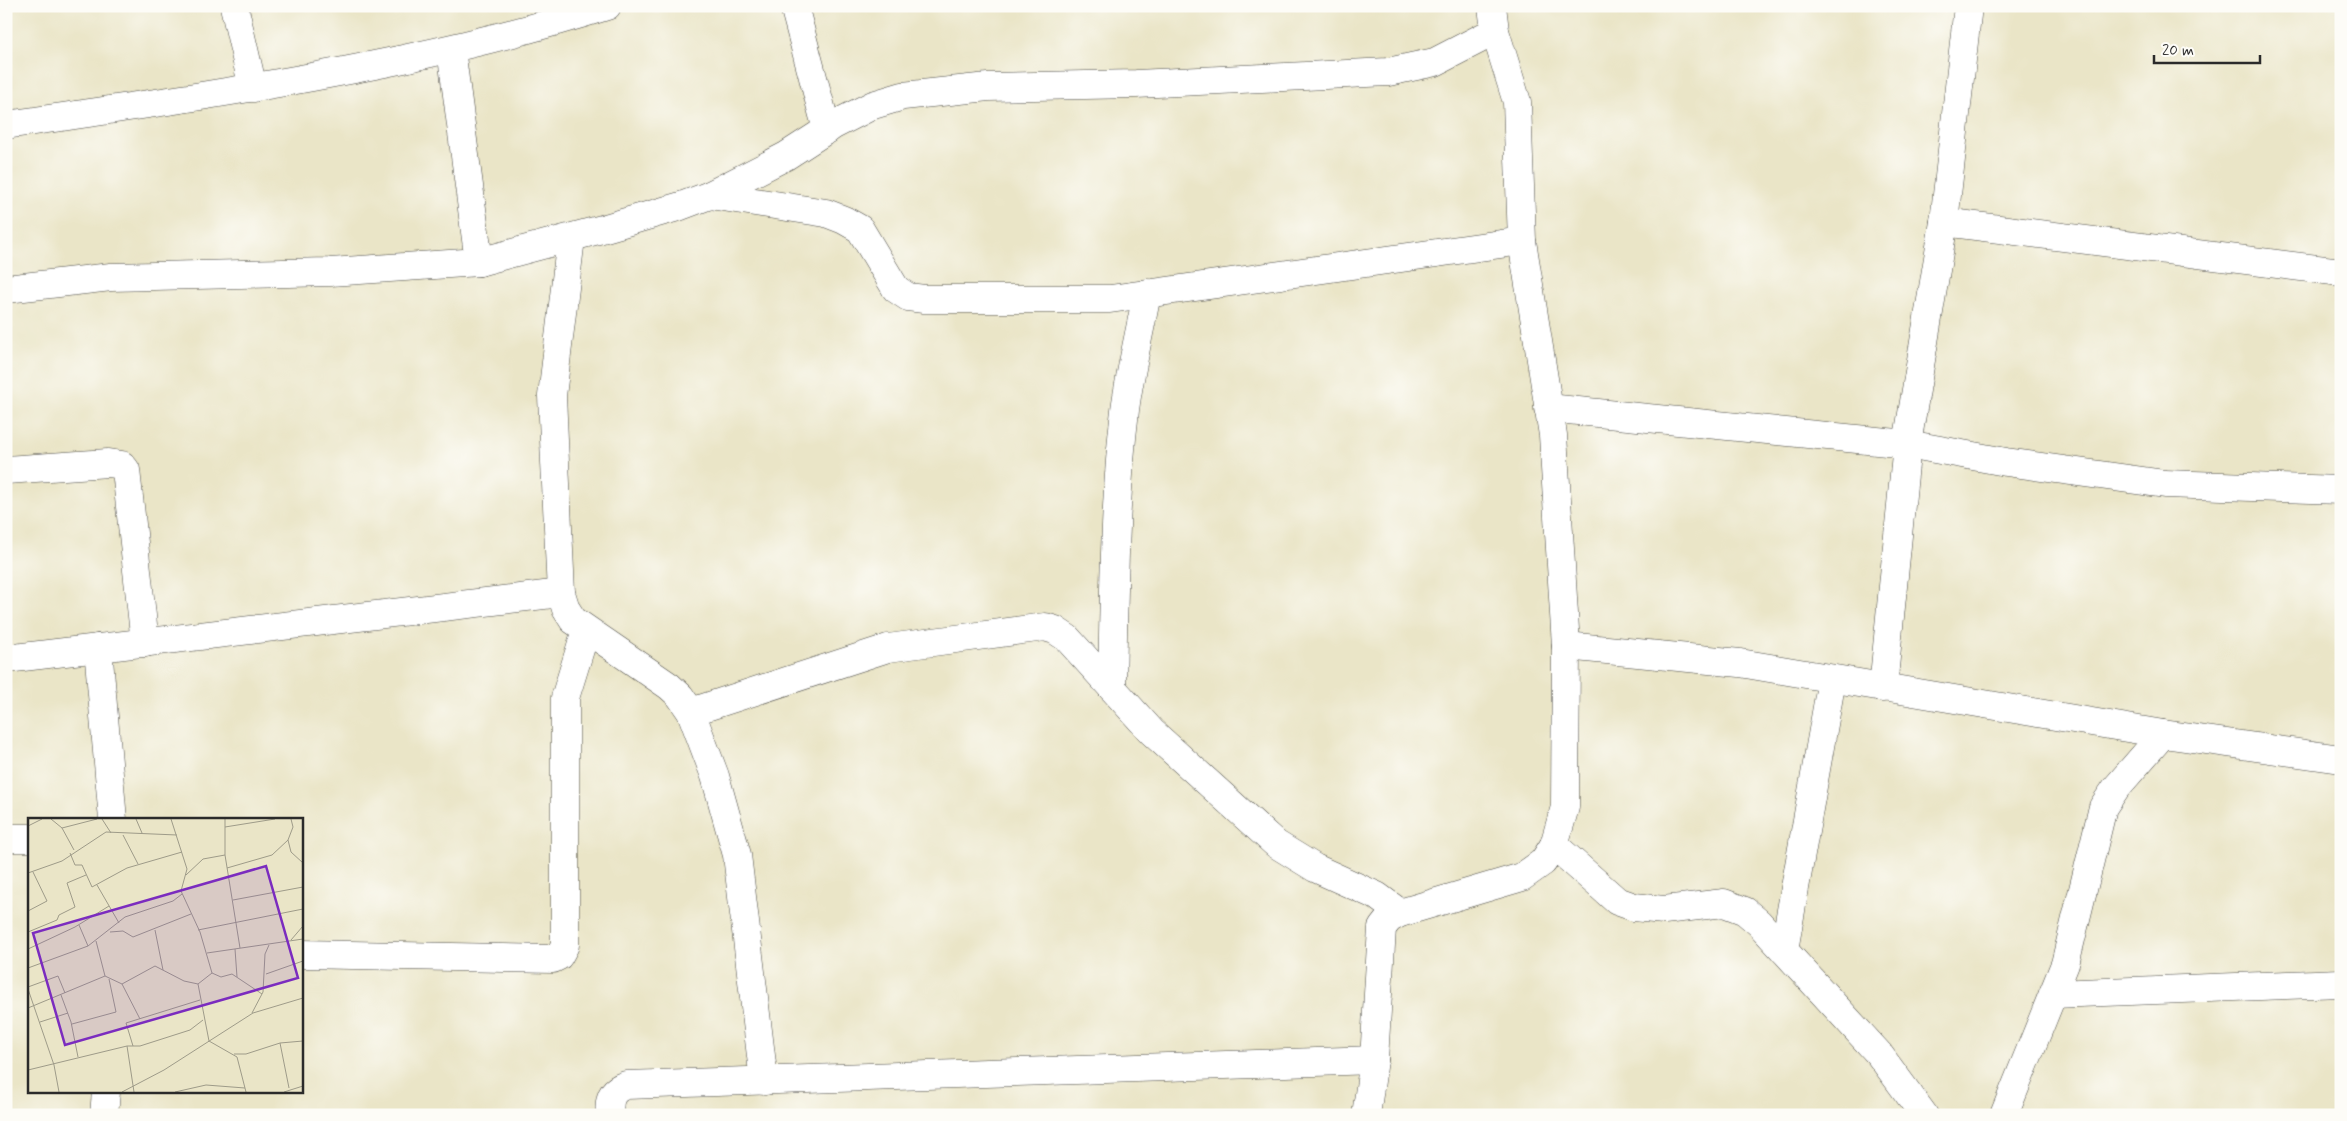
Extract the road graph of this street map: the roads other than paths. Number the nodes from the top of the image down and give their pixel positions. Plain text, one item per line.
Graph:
1 (234, 6) edge
2 (607, 6) edge
3 (794, 6) edge
4 (1968, 6) edge
5 (1493, 18) edge
6 (451, 49) junction
7 (252, 88) junction
8 (6, 124) edge
9 (826, 130) junction
10 (710, 196) junction
11 (1944, 222) junction
12 (571, 238) junction
13 (1522, 241) junction
14 (479, 262) junction
15 (2341, 272) edge
16 (6, 289) edge
17 (1147, 293) junction
18 (1548, 408) junction
19 (1907, 444) junction
20 (6, 470) edge
21 (2341, 490) edge
22 (561, 593) junction
23 (586, 630) junction
24 (145, 643) junction
25 (1566, 646) junction
26 (98, 648) junction
27 (6, 659) edge
28 (1832, 679) junction
29 (1112, 688) junction
30 (1883, 688) junction
31 (691, 712) junction
32 (2163, 734) junction
33 (2340, 759) edge
34 (113, 818) edge
35 (6, 838) edge
36 (28, 838) edge
37 (1554, 845) junction
38 (1400, 914) junction
39 (1784, 950) junction
40 (302, 954) edge
41 (2341, 983) edge
42 (2053, 994) junction
43 (1374, 1060) junction
44 (764, 1081) junction
45 (106, 1094) edge
46 (104, 1115) edge
47 (610, 1115) edge
48 (1366, 1115) edge
49 (1924, 1115) edge
50 (2004, 1115) edge

1 - 7 street
2 - 6 street
3 - 9 street
4 - 11 street
5 - 9 street
5 - 13 street
6 - 7 street
6 - 14 street
7 - 8 street
9 - 10 street
10 - 12 street
10 - 17 street
11 - 15 street
11 - 19 street
12 - 14 street
12 - 22 street
13 - 17 street
13 - 18 street
14 - 16 street
17 - 29 street
18 - 19 street
18 - 25 street
19 - 21 street
19 - 30 street
20 - 24 street
22 - 23 street
22 - 24 street
23 - 31 street
23 - 40 street
24 - 26 street
25 - 28 street
25 - 37 street
26 - 27 street
26 - 34 street
28 - 30 street
28 - 39 street
29 - 31 street
29 - 38 street
30 - 32 street
31 - 44 street
32 - 33 street
32 - 42 street
35 - 36 street
37 - 38 street
37 - 39 street
38 - 43 street
39 - 49 street
41 - 42 street
42 - 50 street
43 - 44 street
43 - 48 street
44 - 47 street
45 - 46 street

